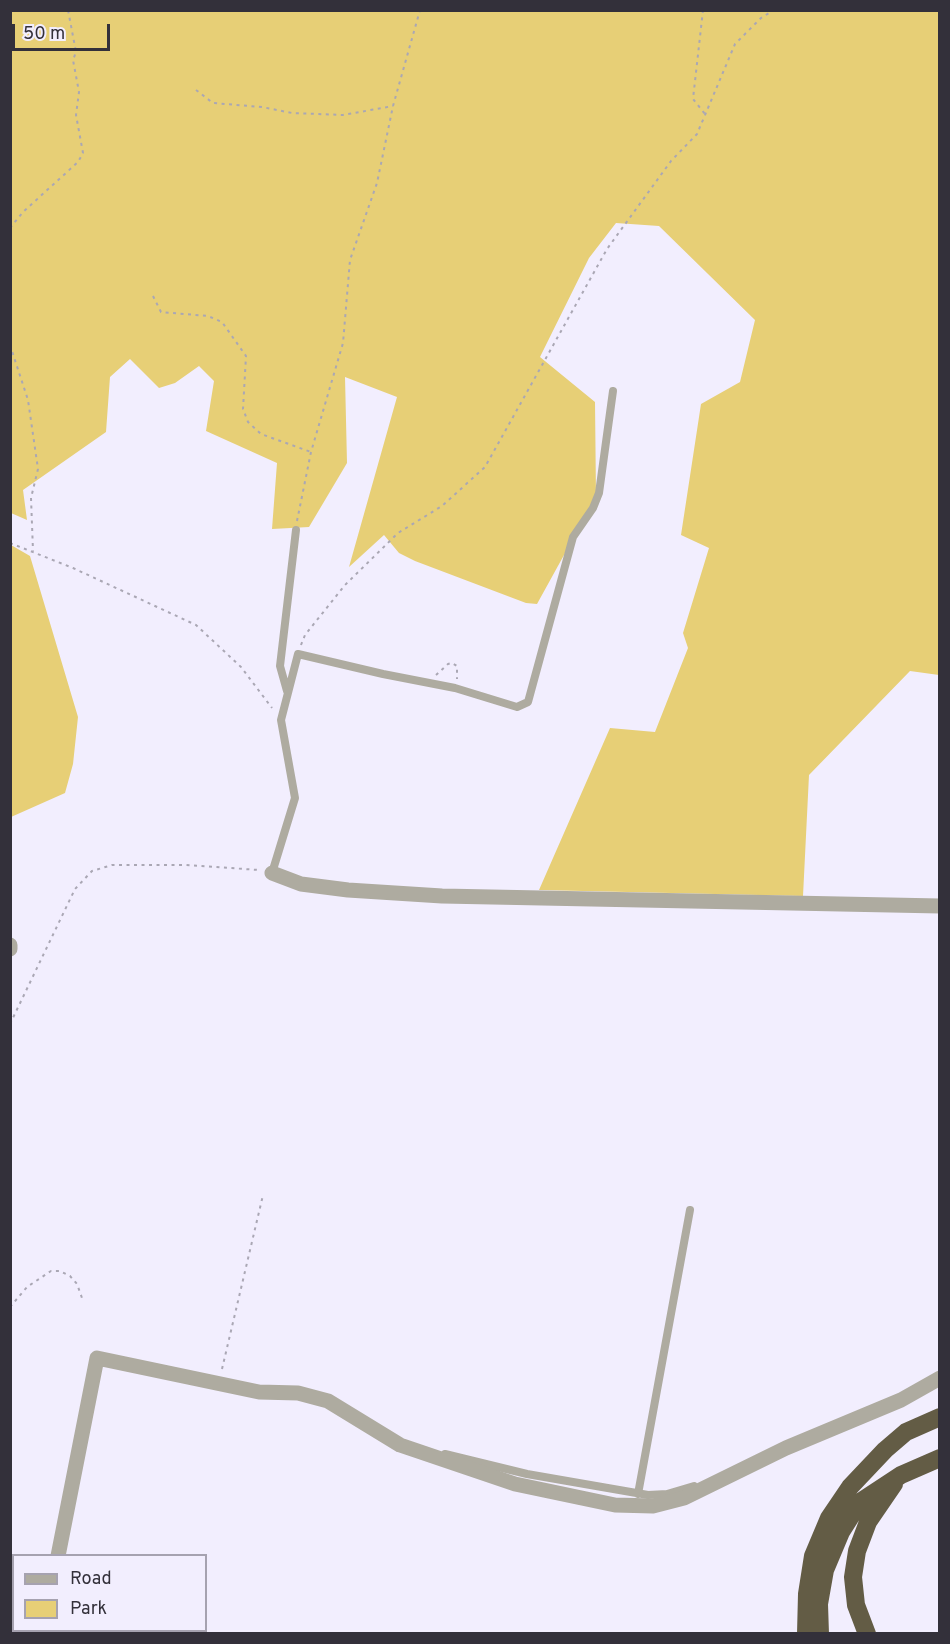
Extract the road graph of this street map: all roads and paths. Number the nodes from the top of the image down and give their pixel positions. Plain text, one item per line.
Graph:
1 (68, 10) edge
2 (420, 10) edge
3 (703, 10) edge
4 (774, 10) edge
5 (196, 90) dead end
6 (393, 106) junction
7 (706, 115) junction
8 (10, 228) edge
9 (153, 296) dead end
10 (10, 345) edge
11 (613, 392) dead end
12 (311, 452) junction
13 (296, 530) joint
14 (10, 543) edge
15 (33, 552) junction
16 (298, 654) junction
17 (428, 683) junction
18 (455, 688) junction
19 (287, 692) junction
20 (281, 720) junction
21 (272, 873) junction
22 (939, 906) edge
23 (10, 1024) edge
24 (263, 1195) dead end
25 (690, 1210) dead end
26 (82, 1298) dead end
27 (10, 1307) edge
28 (939, 1378) edge
29 (219, 1383) junction
30 (939, 1417) edge
31 (418, 1451) junction
32 (939, 1458) edge
33 (901, 1475) junction
34 (728, 1477) junction
35 (638, 1494) junction
36 (58, 1554) edge
37 (813, 1556) junction
38 (792, 1634) edge
39 (806, 1634) edge
40 (820, 1634) edge
41 (867, 1634) edge

1 - 8 path
2 - 6 path
3 - 7 path
4 - 7 path
5 - 6 path
6 - 12 path
7 - 16 path
9 - 12 path
10 - 15 path
11 - 18 lane
12 - 13 path
13 - 19 lane
14 - 15 path
15 - 20 path
16 - 17 lane
16 - 19 lane
17 - 18 lane
17 - 18 path
19 - 20 lane
20 - 21 lane
21 - 22 street
21 - 23 path
24 - 29 path
25 - 35 lane
26 - 27 path
28 - 34 street
29 - 31 street
29 - 36 street
30 - 37 highway
31 - 34 street
31 - 35 lane
32 - 33 highway
33 - 40 highway
33 - 41 highway
34 - 35 lane
37 - 38 highway
37 - 39 highway

